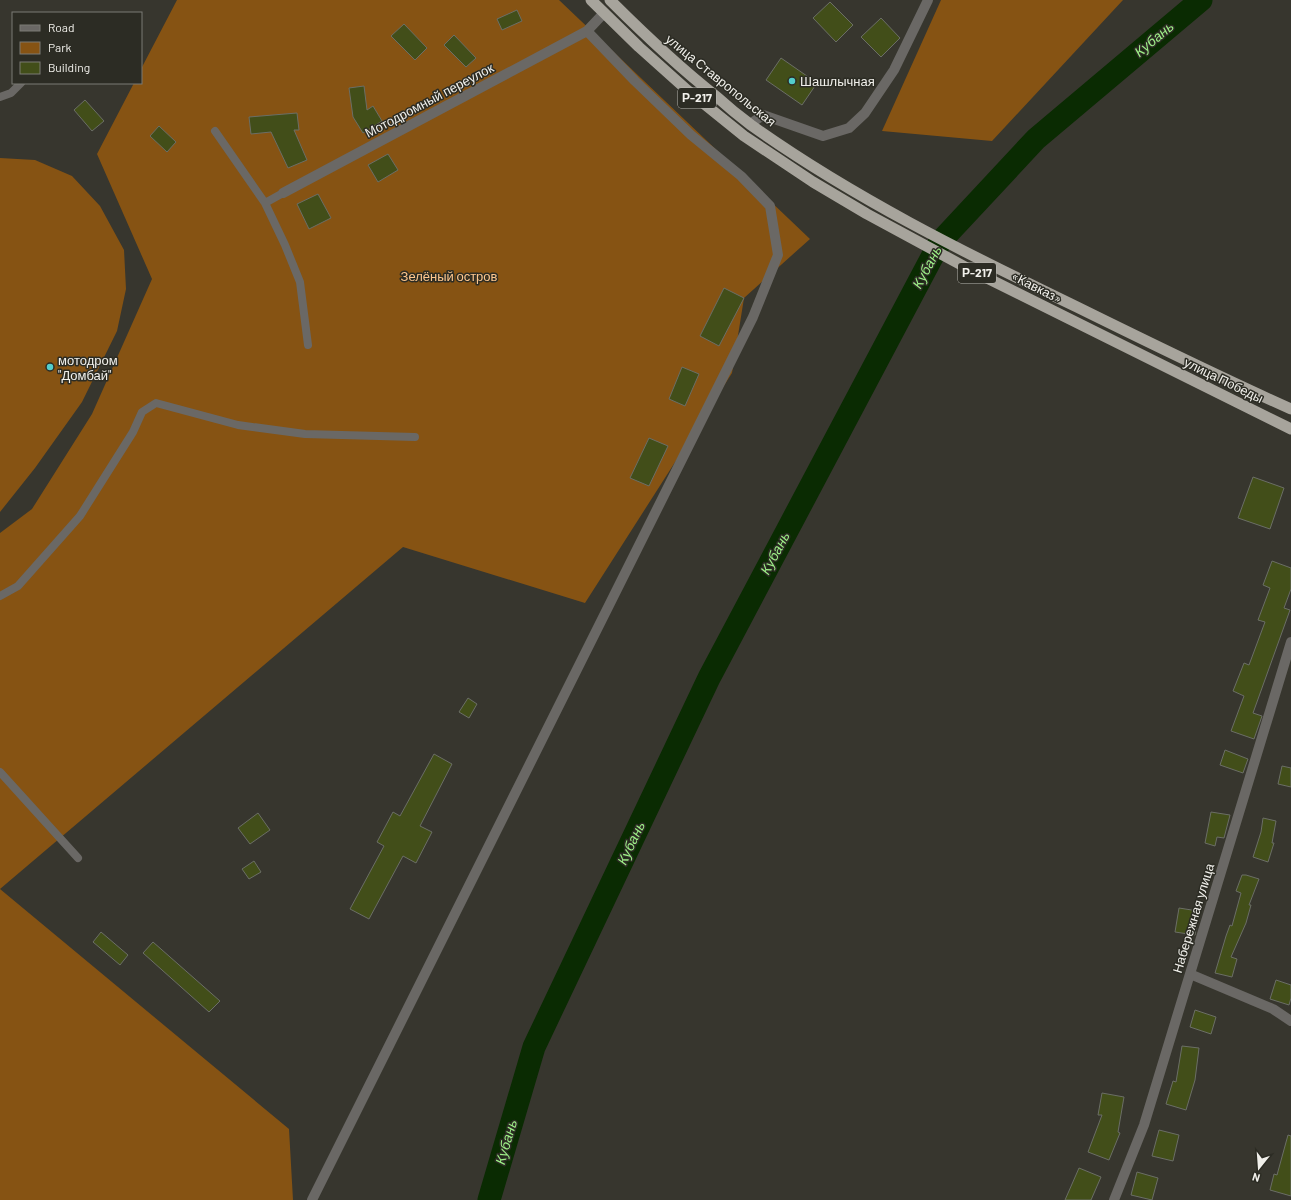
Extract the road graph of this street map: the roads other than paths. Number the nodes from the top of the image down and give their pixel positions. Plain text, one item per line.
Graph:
1 (591, 0) edge
2 (610, 0) edge
3 (928, 0) edge
4 (604, 13) junction
5 (587, 31) junction
6 (20, 84) edge
7 (0, 97) edge
8 (750, 124) junction
9 (215, 131) dead end
10 (821, 172) joint
11 (813, 182) joint
12 (283, 193) joint
13 (266, 203) junction
14 (1147, 341) joint
15 (308, 345) dead end
16 (1145, 357) joint
17 (1291, 409) edge
18 (1291, 429) edge
19 (415, 437) dead end
20 (0, 596) edge
21 (1291, 642) edge
22 (0, 772) edge
23 (78, 858) dead end
24 (1190, 974) junction
25 (1291, 1021) edge
26 (312, 1200) edge
27 (1114, 1200) edge

1 - 4 highway, улица Ставропольская / Р-217
2 - 8 highway, улица Ставропольская / Р-217
3 - 8 street
4 - 5 street, Мотодромный переулок
4 - 11 highway, улица Ставропольская / Р-217
5 - 12 street, Мотодромный переулок
5 - 26 street
6 - 7 lane
8 - 10 highway, улица Ставропольская / Р-217
9 - 13 lane
10 - 14 highway, «Кавказ» / Р-217
11 - 16 highway, «Кавказ» / Р-217
12 - 13 lane
13 - 15 lane
14 - 17 highway, улица Победы / Р-217
16 - 18 highway, улица Победы / Р-217
19 - 20 lane
21 - 24 street, Набережная улица
22 - 23 lane
24 - 25 street
24 - 27 street, Набережная улица

